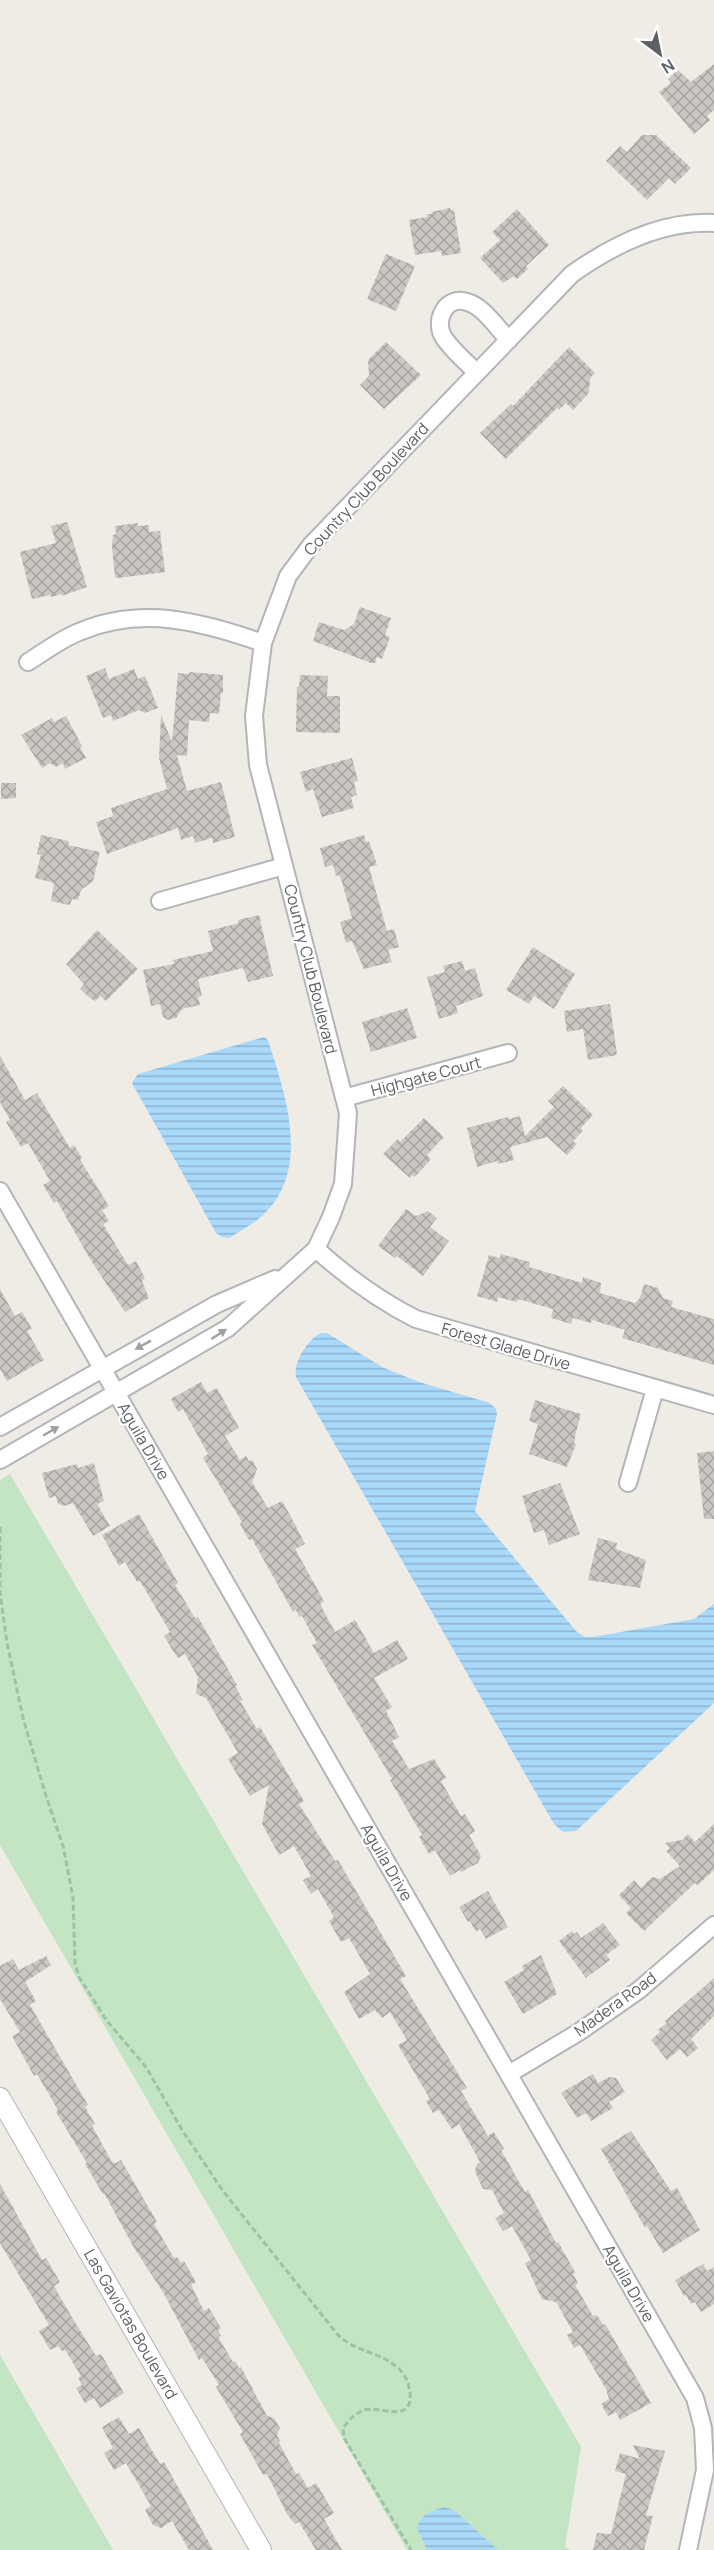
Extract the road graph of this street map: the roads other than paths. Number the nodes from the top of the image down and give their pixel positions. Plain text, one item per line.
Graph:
1 (714, 223) edge
2 (509, 340) junction
3 (477, 373) junction
4 (263, 643) junction
5 (28, 662) dead end
6 (284, 866) junction
7 (160, 901) dead end
8 (508, 1053) dead end
9 (344, 1098) junction
10 (0, 1191) edge
11 (316, 1249) junction
12 (290, 1273) junction
13 (102, 1368) junction
14 (655, 1389) junction
15 (116, 1393) junction
16 (714, 1405) edge
17 (0, 1427) edge
18 (0, 1460) edge
19 (628, 1483) dead end
20 (714, 1924) edge
21 (509, 2074) junction
22 (0, 2098) edge
23 (709, 2427) edge
24 (261, 2550) edge
25 (688, 2550) edge

1 - 2 street, Country Club Boulevard
2 - 3 street, Country Club Boulevard
2 - 3 street
3 - 4 street, Country Club Boulevard
4 - 5 street
4 - 6 street, Country Club Boulevard
6 - 7 street
6 - 9 street, Country Club Boulevard
8 - 9 street, Highgate Court
9 - 11 street, Country Club Boulevard
10 - 13 street, Aguila Drive
11 - 12 street, Country Club Boulevard
11 - 14 street, Forest Glade Drive
12 -> 13 street, Country Club Boulevard
15 -> 12 street, Country Club Boulevard
13 - 15 street, Aguila Drive
13 - 17 street, Country Club Boulevard
14 - 16 street, Forest Glade Drive
14 - 19 street
18 -> 15 street, Country Club Boulevard
15 - 21 street, Aguila Drive
20 - 21 street, Madera Road
21 - 23 street, Aguila Drive
22 - 24 street, Las Gaviotas Boulevard
23 - 25 street, Aguila Drive

